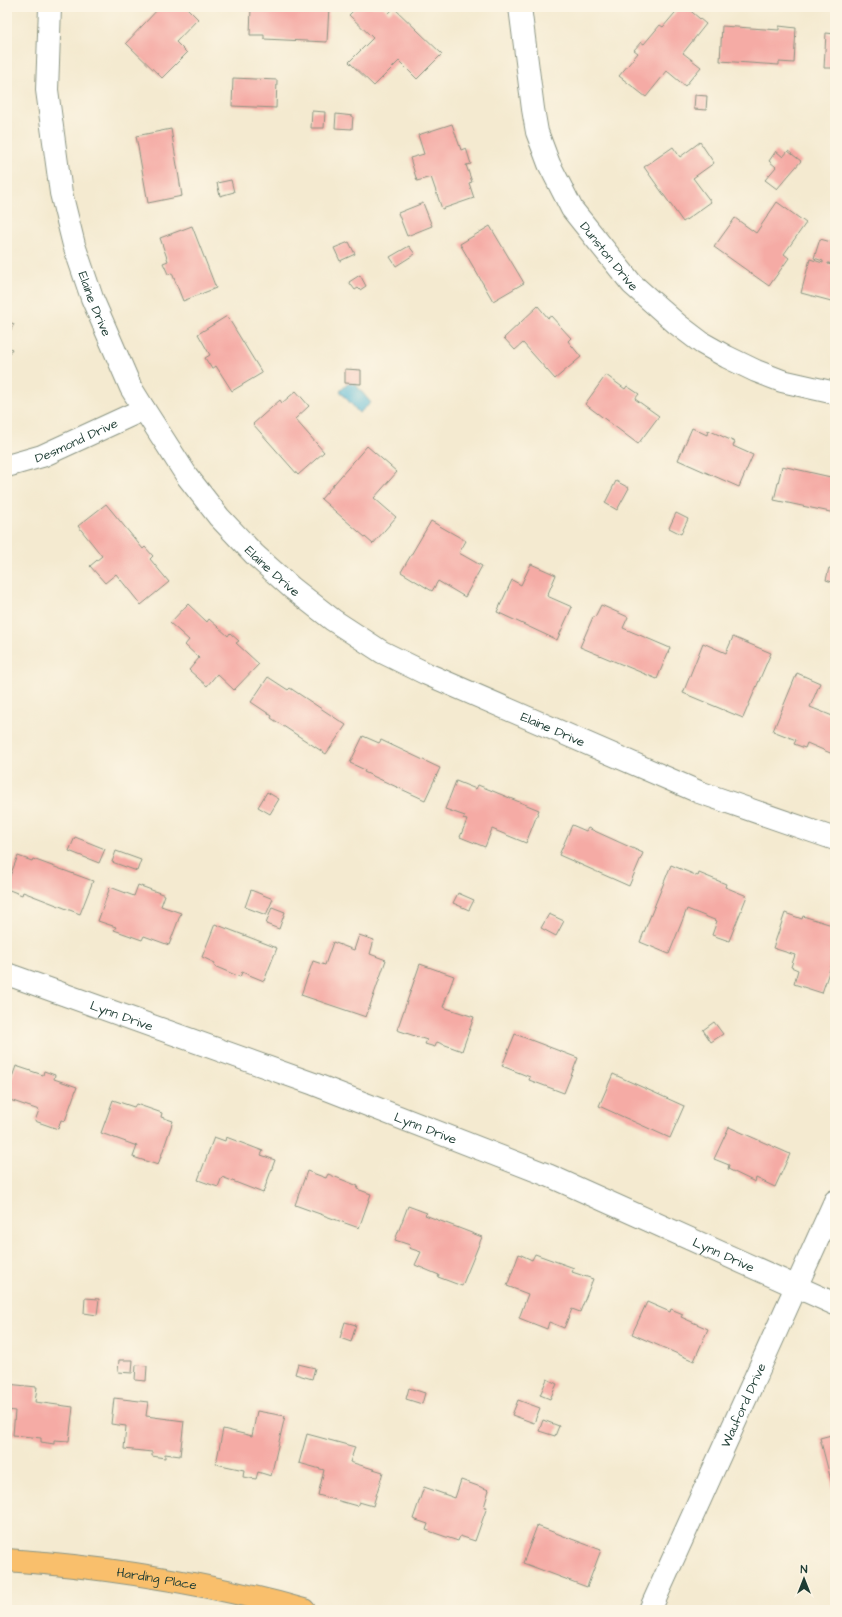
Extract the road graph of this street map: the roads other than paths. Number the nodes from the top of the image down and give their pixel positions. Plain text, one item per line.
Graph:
1 (50, 7) edge
2 (520, 7) edge
3 (835, 393) edge
4 (144, 410) junction
5 (7, 466) edge
6 (835, 839) edge
7 (7, 974) edge
8 (835, 1201) edge
9 (796, 1288) junction
10 (835, 1304) edge
11 (7, 1560) edge
12 (304, 1610) edge
13 (650, 1610) edge

1 - 4 street, Elaine Drive
2 - 3 street, Dunston Drive
4 - 5 street, Desmond Drive
4 - 6 street, Elaine Drive
7 - 9 street, Lynn Drive
8 - 9 street, Wauford Drive
9 - 10 street, Lynn Drive
9 - 13 street, Wauford Drive
11 - 12 main road, Harding Place

